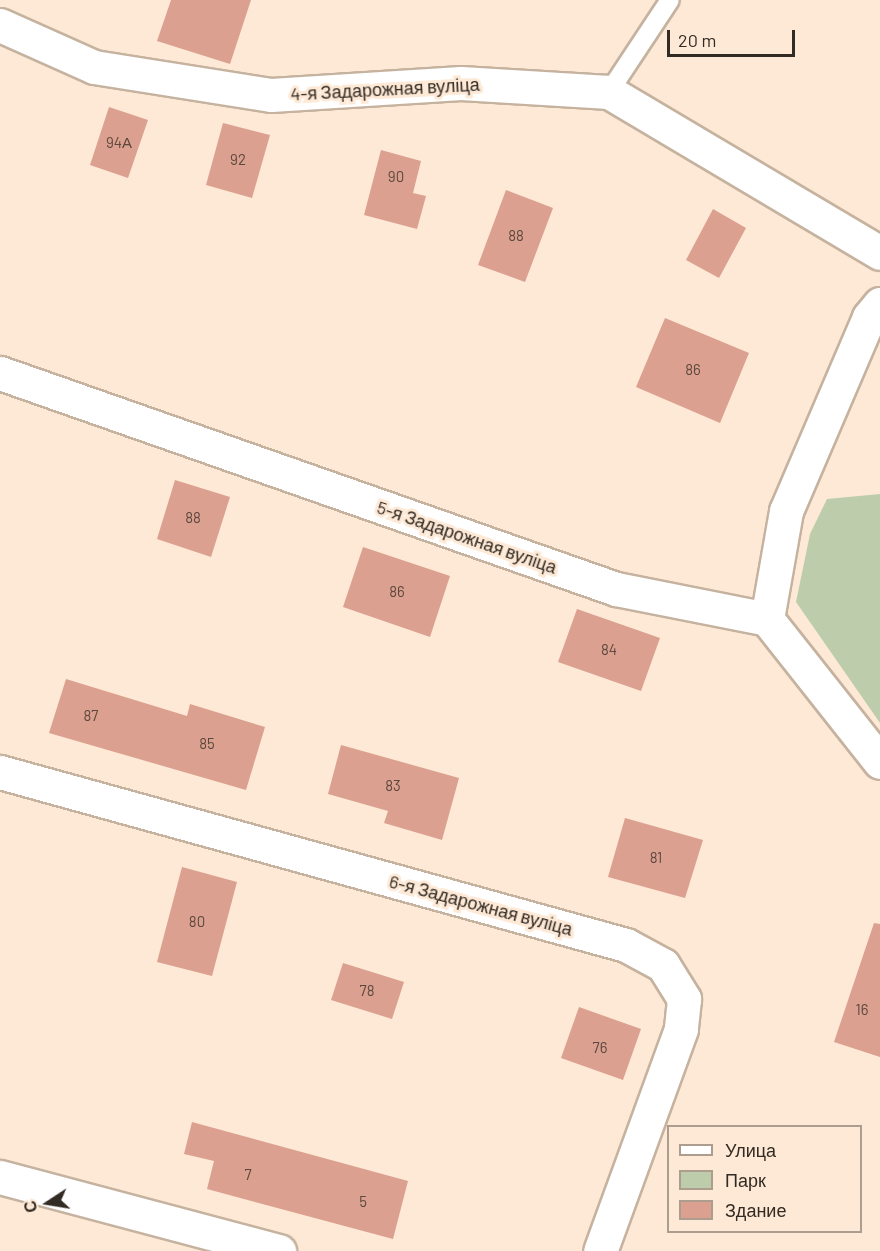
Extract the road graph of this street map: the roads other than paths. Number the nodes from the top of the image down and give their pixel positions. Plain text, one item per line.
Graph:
1 (670, 0) edge
2 (0, 25) edge
3 (609, 92) junction
4 (880, 253) edge
5 (880, 304) edge
6 (0, 373) edge
7 (767, 619) junction
8 (880, 762) edge
9 (0, 772) edge
10 (0, 1177) edge
11 (279, 1251) edge
12 (600, 1251) edge

1 - 3 lane
2 - 3 street, 4-я Задарожная вуліца
3 - 4 street, 4-я Задарожная вуліца
5 - 7 street
6 - 7 street, 5-я Задарожная вуліца
7 - 8 street
9 - 12 street, 6-я Задарожная вуліца
10 - 11 street

